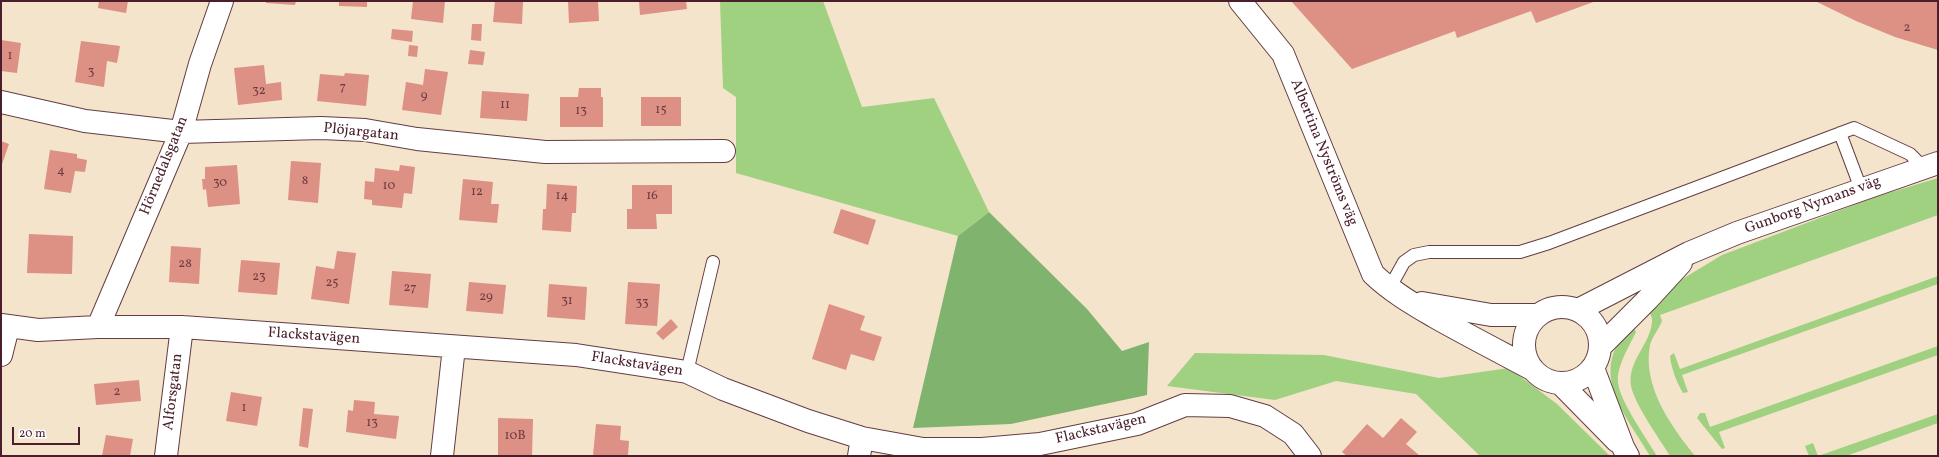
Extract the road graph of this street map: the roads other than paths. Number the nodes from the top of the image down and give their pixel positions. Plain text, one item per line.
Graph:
1 (222, 1) edge
2 (1240, 1) edge
3 (1, 102) edge
4 (181, 132) junction
5 (1840, 133) junction
6 (724, 151) dead end
7 (1931, 165) edge
8 (1861, 189) junction
9 (1690, 253) junction
10 (713, 262) dead end
11 (1389, 289) junction
12 (1408, 301) junction
13 (1578, 310) junction
14 (1536, 316) junction
15 (5, 326) edge
16 (98, 327) junction
17 (182, 328) junction
18 (1601, 346) junction
19 (454, 347) junction
20 (1, 355) edge
21 (1593, 368) junction
22 (1532, 369) junction
23 (687, 372) junction
24 (1560, 383) junction
25 (861, 447) edge
26 (1625, 452) edge
27 (166, 456) edge
28 (442, 456) edge
29 (1310, 456) edge

1 - 4 street, Hörnedalsgatan
2 - 11 street, Albertina Nyströms väg
3 - 4 street, Plöjargatan
4 - 6 street, Plöjargatan
4 - 16 street, Hörnedalsgatan
5 - 7 lane
5 - 8 lane
5 - 11 lane
7 - 8 street, Gunborg Nymans väg
8 - 9 street, Gunborg Nymans väg
9 - 13 street, Gunborg Nymans väg
9 - 18 street, Gunborg Nymans väg
10 - 23 lane
11 - 12 street, Albertina Nyströms väg
12 - 14 street, Albertina Nyströms väg
12 - 22 street, Albertina Nyströms väg
13 - 14 street
13 - 18 street
14 - 22 street
15 - 16 street, Flackstavägen
15 - 20 street
16 - 17 street, Flackstavägen
17 - 19 street, Flackstavägen
17 - 27 street, Alforsgatan
18 - 21 street
19 - 23 street, Flackstavägen
19 - 28 street
21 - 24 street
21 - 26 street
22 - 24 street
23 - 25 street, Flackstavägen
24 - 26 street
25 - 29 street, Flackstavägen

